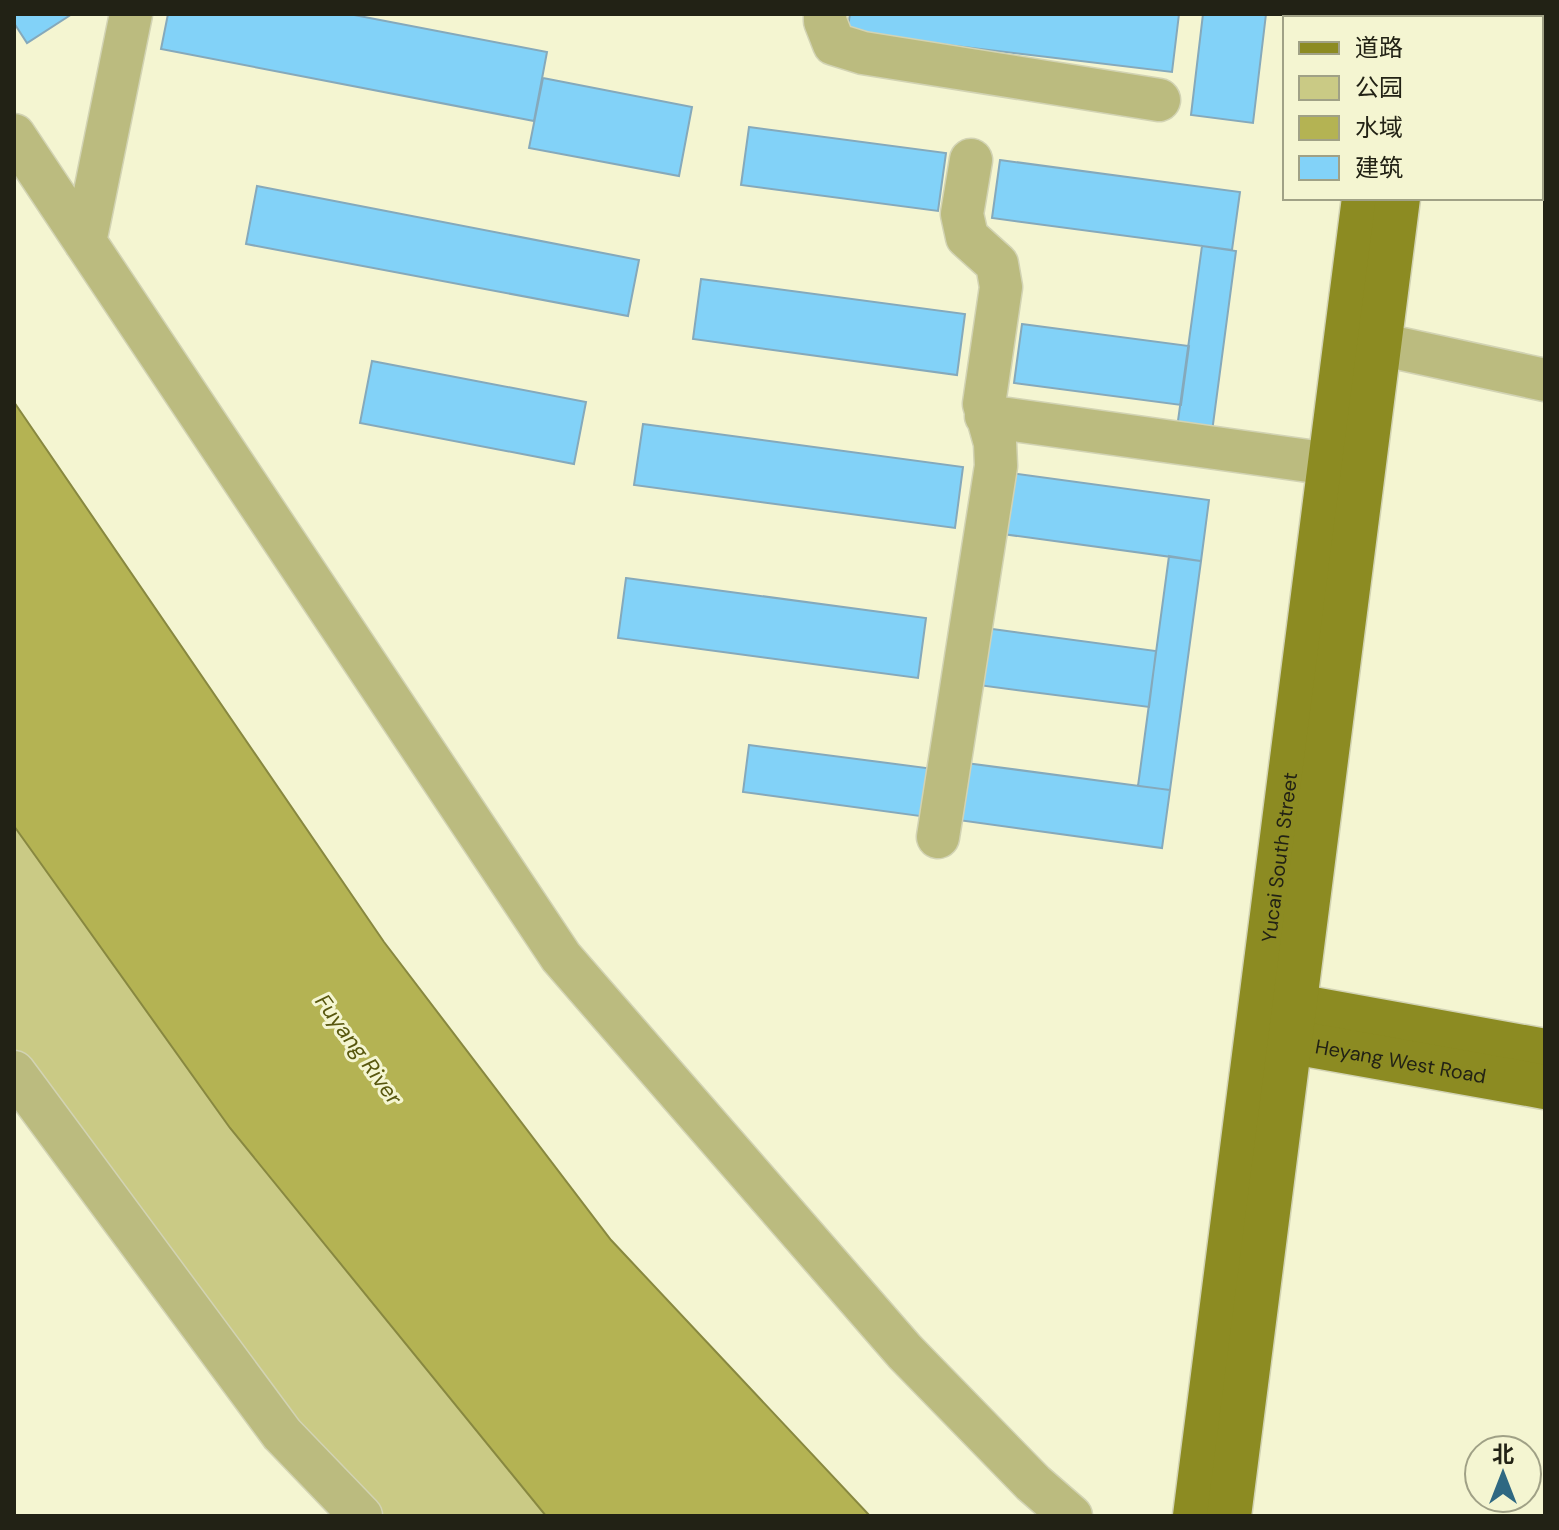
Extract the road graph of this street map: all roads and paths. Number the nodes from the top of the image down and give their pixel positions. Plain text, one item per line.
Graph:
1 (131, 14) edge
2 (825, 14) edge
3 (1159, 100) dead end
4 (14, 135) edge
5 (971, 160) dead end
6 (1364, 200) edge
7 (1398, 200) edge
8 (85, 242) junction
9 (1379, 344) junction
10 (1545, 380) edge
11 (986, 416) junction
12 (1330, 464) junction
13 (938, 837) dead end
14 (1276, 1021) junction
15 (1545, 1051) edge
16 (14, 1072) edge
17 (1545, 1087) edge
18 (361, 1516) edge
19 (1071, 1516) edge
20 (1195, 1516) edge
21 (1229, 1516) edge

1 - 8 street
2 - 3 street
4 - 8 street
5 - 11 street
6 - 12 main road, Yucai South Street
7 - 9 main road, Yucai South Street
8 - 19 street
9 - 10 street
9 - 14 main road, Yucai South Street
11 - 12 street
11 - 13 street
12 - 14 main road, Yucai South Street
14 - 15 main road, Heyang West Road
14 - 17 main road, Heyang West Road
14 - 20 main road, Yucai South Street
14 - 21 main road, Yucai South Street
16 - 18 street

